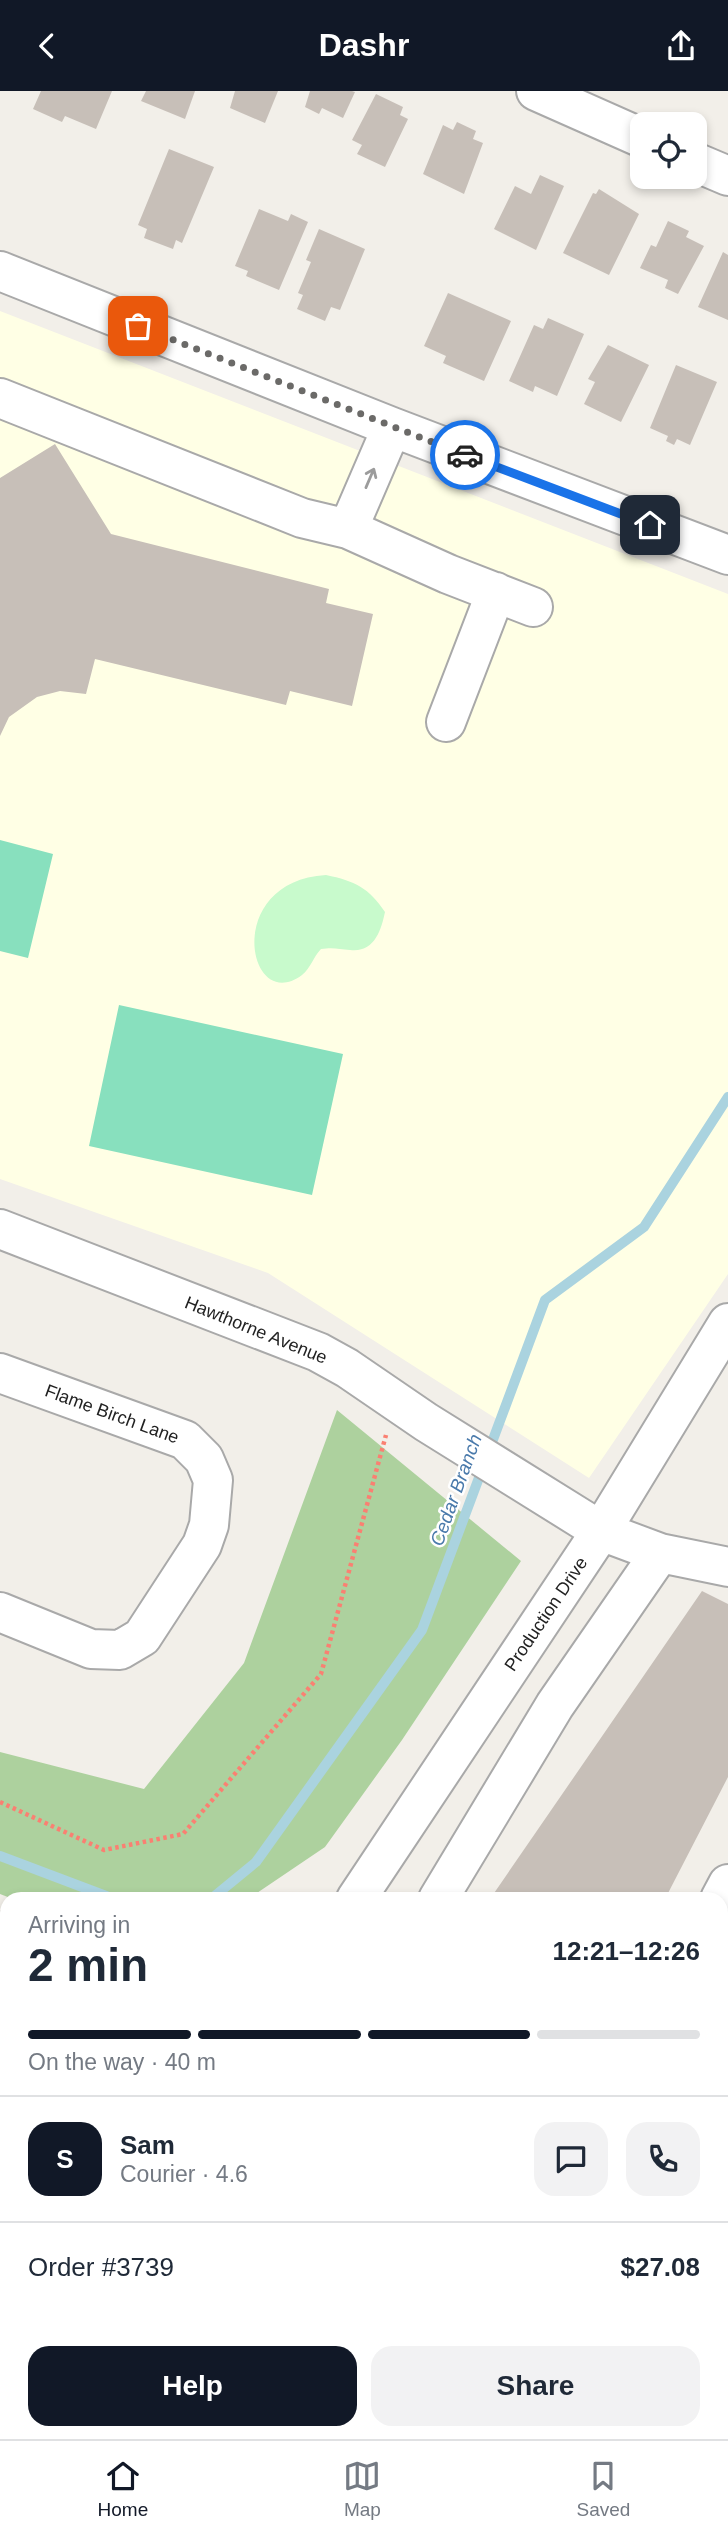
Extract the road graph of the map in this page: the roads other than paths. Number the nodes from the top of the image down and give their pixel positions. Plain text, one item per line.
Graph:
1 (536, 91) edge
2 (630, 133) edge
3 (707, 167) edge
4 (728, 176) edge
5 (0, 271) edge
6 (0, 398) edge
7 (392, 427) junction
8 (348, 529) junction
9 (728, 555) edge
10 (496, 592) junction
11 (533, 607) dead end
12 (446, 722) dead end
13 (0, 1229) edge
14 (728, 1324) edge
15 (0, 1373) edge
16 (601, 1531) junction
17 (660, 1553) junction
18 (728, 1567) edge
19 (0, 1612) edge
20 (361, 1892) edge
21 (442, 1892) edge

1 - 2 street
3 - 4 street
5 - 7 street
6 - 8 street
8 -> 7 street
7 - 9 street
8 - 10 street
10 - 11 street
10 - 12 street
13 - 16 street, Hawthorne Avenue
14 - 16 street, Production Drive
15 - 19 street, Flame Birch Lane
16 - 17 street, Hawthorne Avenue
16 - 20 street, Production Drive
17 - 18 street, Hawthorne Avenue
17 - 21 street

